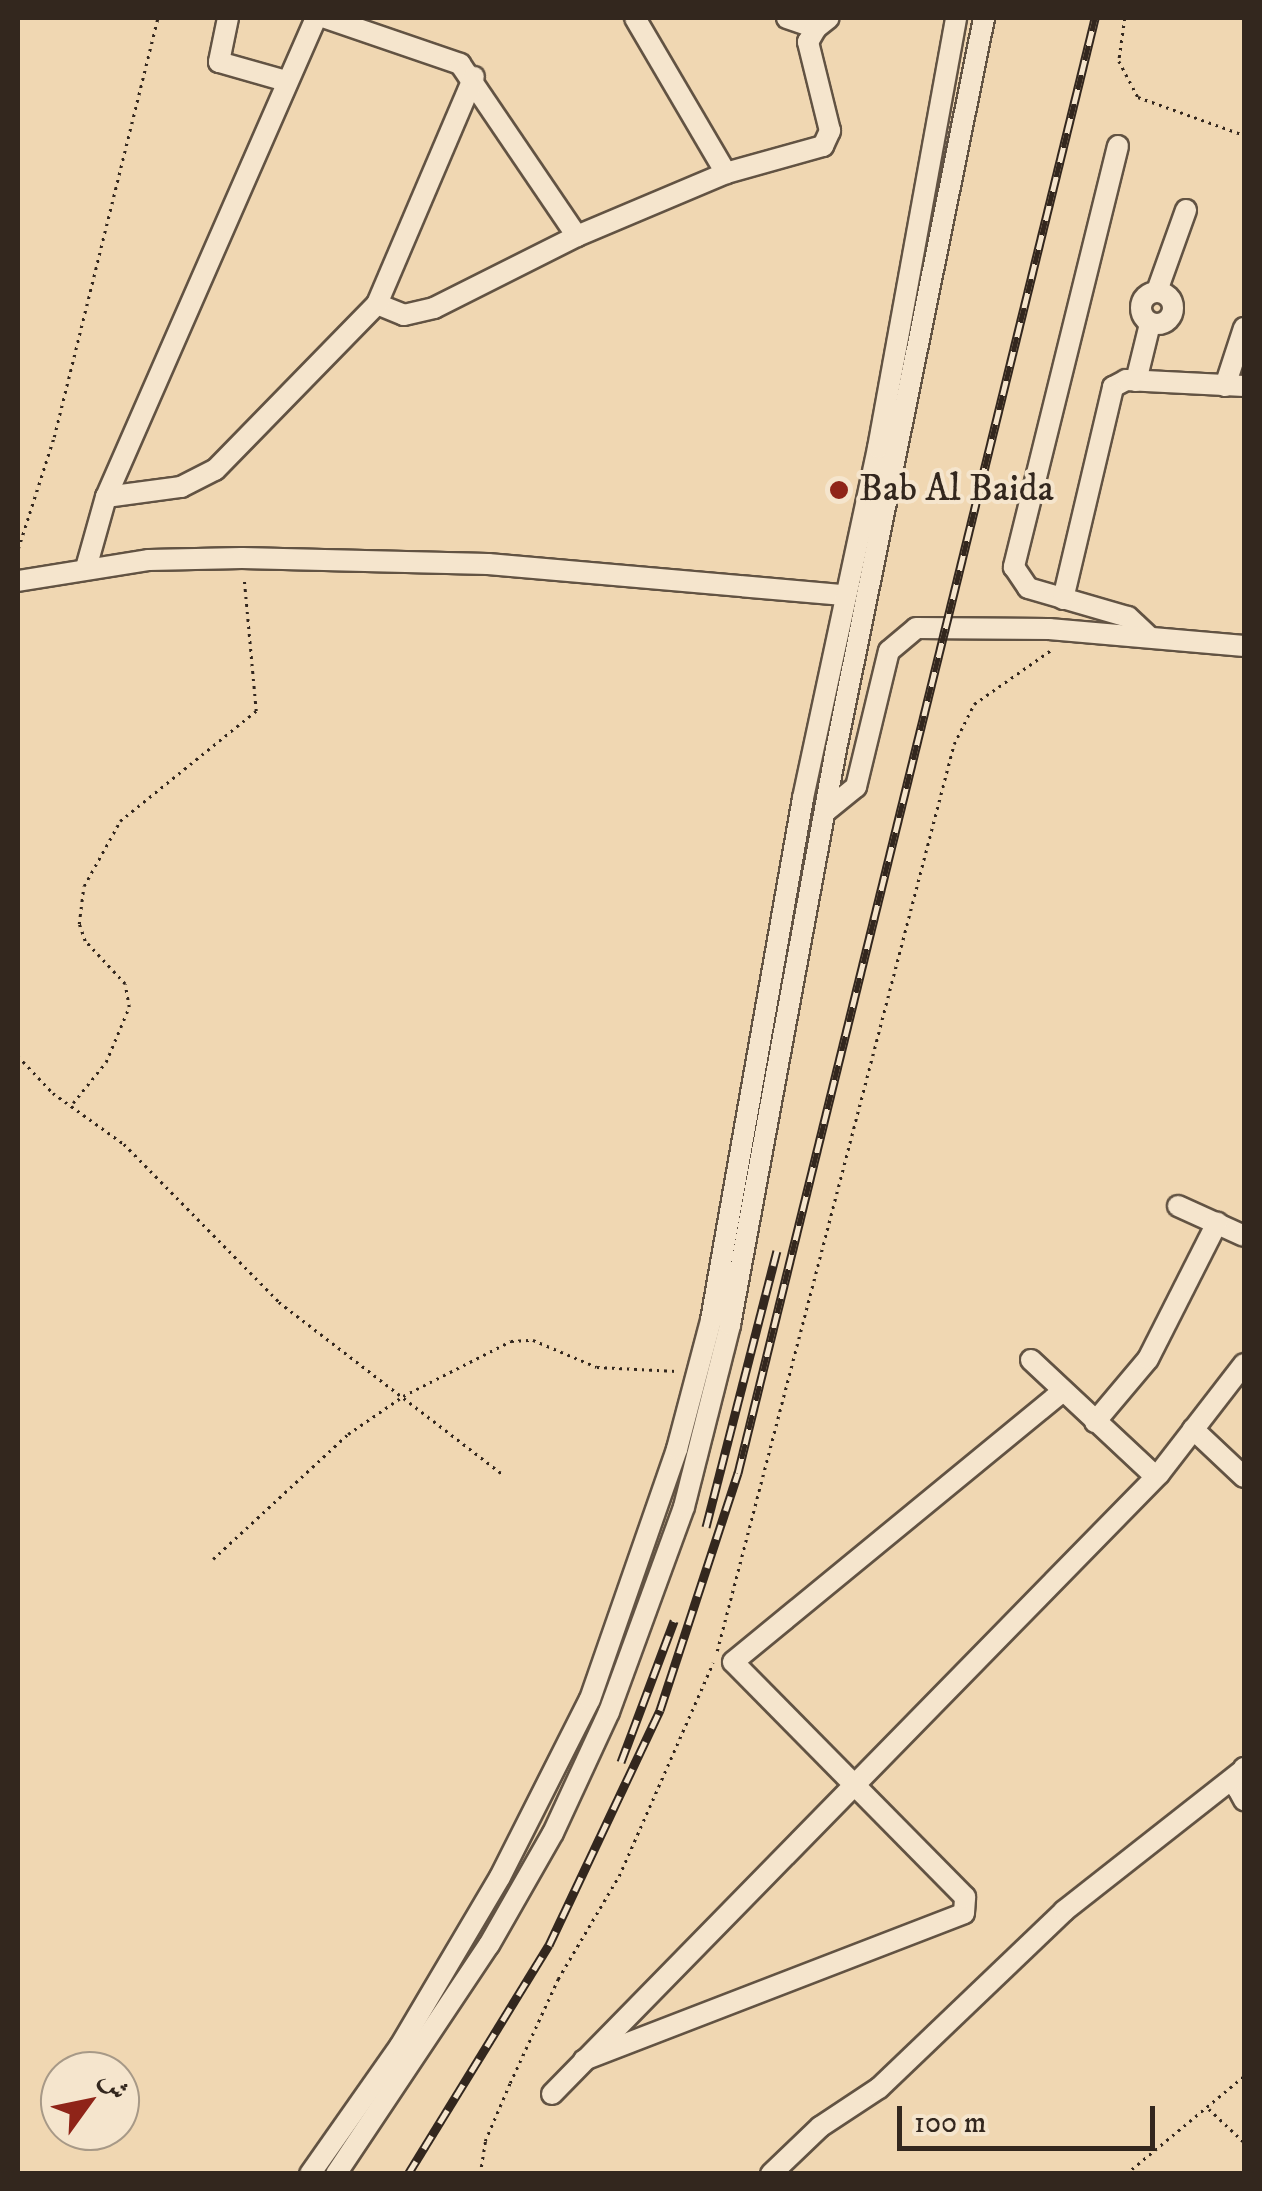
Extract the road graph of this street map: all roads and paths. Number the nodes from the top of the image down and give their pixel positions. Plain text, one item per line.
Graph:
1 (158, 18) edge
2 (228, 18) edge
3 (316, 18) edge
4 (326, 18) edge
5 (634, 18) edge
6 (787, 18) edge
7 (956, 18) edge
8 (984, 18) edge
9 (1125, 18) edge
10 (823, 23) edge
11 (474, 77) junction
12 (286, 81) junction
13 (1244, 136) edge
14 (1118, 146) dead end
15 (726, 172) junction
16 (1186, 210) dead end
17 (577, 236) junction
18 (376, 304) junction
19 (1244, 328) edge
20 (1136, 381) junction
21 (1235, 386) edge
22 (106, 497) junction
23 (18, 549) edge
24 (242, 558) junction
25 (86, 568) junction
26 (18, 581) edge
27 (844, 595) junction
28 (1063, 599) junction
29 (1147, 636) junction
30 (1244, 646) edge
31 (1058, 648) dead end
32 (825, 812) junction
33 (18, 1056) edge
34 (73, 1102) junction
35 (1178, 1206) dead end
36 (1217, 1223) junction
37 (1244, 1236) edge
38 (1030, 1360) dead end
39 (1244, 1364) edge
40 (699, 1371) junction
41 (1063, 1392) junction
42 (404, 1396) junction
43 (1095, 1422) junction
44 (1193, 1429) junction
45 (502, 1474) dead end
46 (1155, 1476) junction
47 (1244, 1476) edge
48 (213, 1560) dead end
49 (1243, 1769) edge
50 (856, 1782) junction
51 (1244, 1800) edge
52 (584, 2060) junction
53 (1244, 2076) edge
54 (552, 2094) dead end
55 (1209, 2109) junction
56 (1244, 2142) edge
57 (310, 2174) edge
58 (336, 2174) edge
59 (480, 2174) edge
60 (772, 2174) edge
61 (1126, 2174) edge

1 - 23 path
2 - 12 street
3 - 12 street
4 - 11 street
5 - 15 street
6 - 10 street
7 - 27 street
8 - 32 street
9 - 13 path
10 - 15 street
11 - 17 street
11 - 18 street
12 - 22 street
14 - 28 street
15 - 17 street
16 - 20 street
17 - 18 street
18 - 22 street
19 - 21 street
20 - 21 street
20 - 28 street
22 - 25 street
24 - 25 street
24 - 27 street
24 - 34 path
25 - 26 street
27 - 40 street
28 - 29 street
29 - 30 street
29 - 32 street
31 - 59 path
32 - 58 street
33 - 34 path
34 - 42 path
35 - 36 street
36 - 37 street
36 - 43 street
38 - 41 street
39 - 44 street
40 - 42 path
40 - 57 street
41 - 43 street
41 - 50 street
42 - 45 path
42 - 48 path
43 - 46 street
44 - 46 street
44 - 47 street
46 - 50 street
49 - 51 street
49 - 60 street
50 - 52 street
50 - 52 street
52 - 54 street
53 - 55 path
55 - 56 path
55 - 61 path

